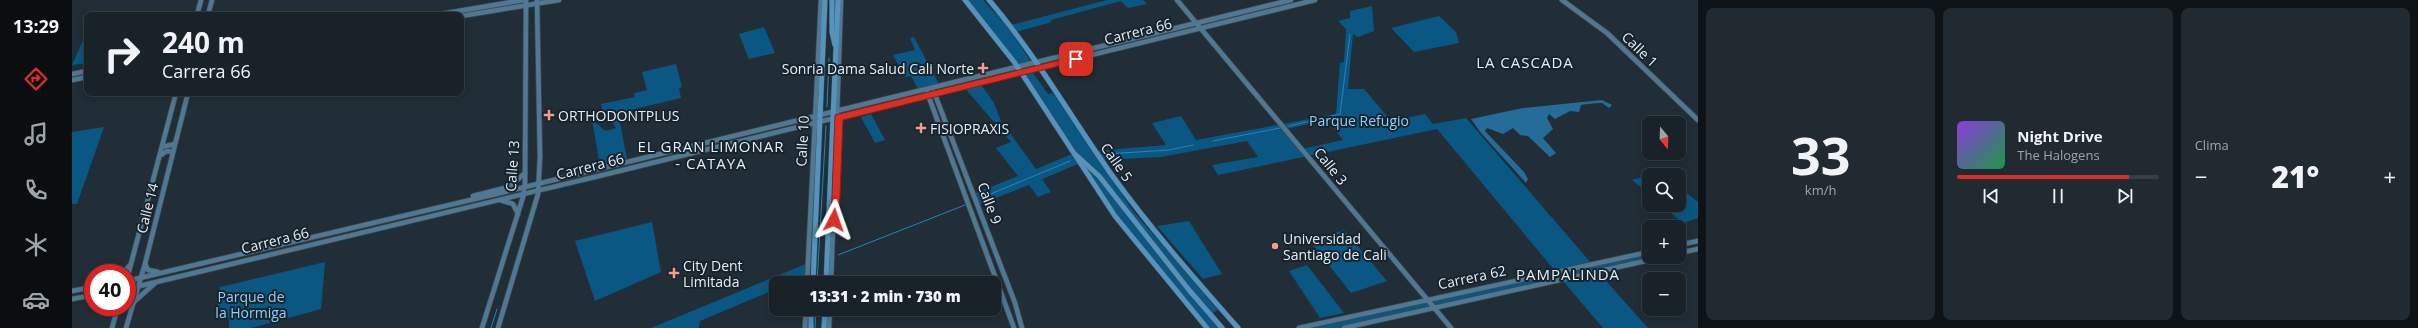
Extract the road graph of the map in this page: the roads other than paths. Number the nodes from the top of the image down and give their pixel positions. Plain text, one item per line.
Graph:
1 (204, 0) edge
2 (212, 0) edge
3 (516, 0) edge
4 (525, 0) edge
5 (559, 0) edge
6 (821, 0) edge
7 (825, 0) edge
8 (840, 0) edge
9 (965, 0) edge
10 (989, 0) edge
11 (1177, 0) edge
12 (1291, 0) edge
13 (1315, 0) edge
14 (1562, 0) edge
15 (552, 1) junction
16 (832, 1) edge
17 (537, 2) edge
18 (508, 3) junction
19 (526, 5) junction
20 (511, 8) junction
21 (198, 12) edge
22 (209, 12) edge
23 (538, 13) junction
24 (464, 14) edge
25 (464, 14) edge
26 (526, 15) junction
27 (1197, 23) junction
28 (1201, 28) junction
29 (824, 35) junction
30 (820, 42) junction
31 (837, 52) junction
32 (1036, 62) junction
33 (1016, 67) junction
34 (1040, 68) junction
35 (84, 72) edge
36 (1020, 73) junction
37 (72, 74) edge
38 (84, 78) edge
39 (72, 80) edge
40 (932, 88) junction
41 (926, 89) junction
42 (935, 94) junction
43 (928, 95) junction
44 (175, 96) edge
45 (187, 96) edge
46 (836, 111) junction
47 (817, 116) junction
48 (836, 118) junction
49 (1698, 120) edge
50 (818, 122) junction
51 (1062, 139) junction
52 (175, 144) junction
53 (162, 147) junction
54 (173, 152) junction
55 (160, 155) junction
56 (526, 169) junction
57 (539, 183) junction
58 (524, 187) junction
59 (538, 191) junction
60 (523, 194) junction
61 (497, 199) junction
62 (456, 203) junction
63 (518, 214) junction
64 (982, 215) junction
65 (387, 219) junction
66 (387, 226) junction
67 (978, 227) junction
68 (981, 235) junction
69 (1698, 241) edge
70 (1686, 244) edge
71 (278, 245) junction
72 (993, 245) junction
73 (812, 248) junction
74 (1698, 249) edge
75 (276, 252) junction
76 (1686, 252) edge
77 (1642, 253) edge
78 (1634, 255) junction
79 (132, 260) junction
80 (209, 261) junction
81 (829, 261) junction
82 (1640, 262) joint
83 (129, 264) edge
84 (131, 264) edge
85 (144, 264) junction
86 (208, 269) junction
87 (166, 272) junction
88 (808, 276) edge
89 (813, 276) edge
90 (827, 276) edge
91 (830, 276) edge
92 (141, 278) junction
93 (136, 279) edge
94 (162, 280) junction
95 (138, 287) junction
96 (84, 289) edge
97 (72, 291) edge
98 (136, 293) edge
99 (84, 297) edge
100 (72, 299) edge
101 (1427, 299) junction
102 (136, 301) edge
103 (1434, 308) junction
104 (115, 316) edge
105 (129, 316) edge
106 (806, 316) edge
107 (811, 316) edge
108 (112, 328) edge
109 (126, 328) edge
110 (482, 328) edge
111 (498, 328) edge
112 (805, 328) edge
113 (810, 328) edge
114 (1014, 328) edge
115 (1022, 328) edge
116 (1207, 328) edge
117 (1222, 328) edge
118 (1238, 328) edge
119 (1300, 328) edge
120 (1344, 328) edge
121 (1451, 328) edge

1 - 21 main road
2 - 22 main road
3 - 18 main road
4 - 18 main road
4 - 19 main road, Calle 13
5 - 15 main road
6 - 30 main road, Calle 10
7 - 29 main road, Calle 10
8 - 31 main road
8 - 46 main road
9 - 33 main road
10 - 32 main road, Calle 5
11 - 27 main road, Calle 3
12 - 27 main road, Carrera 66
13 - 28 main road, Carrera 66
14 - 49 main road, Calle 1
15 - 17 main road
15 - 23 main road
16 - 31 main road
17 - 19 main road
17 - 23 main road, Calle 13
18 - 24 main road
19 - 20 main road
19 - 26 main road, Calle 13
20 - 25 main road
20 - 26 main road
23 - 57 main road, Calle 13
26 - 56 main road, Calle 13
27 - 28 main road, Calle 3
27 - 32 main road, Carrera 66
28 - 34 main road, Carrera 66
28 - 101 main road, Calle 3
29 - 30 main road, Calle 10
29 - 30 main road
30 - 47 main road, Calle 10
31 - 46 main road
32 - 33 main road, Carrera 66
32 - 34 main road, Calle 5
33 - 36 main road
33 - 40 main road, Carrera 66
34 - 36 main road, Carrera 66
34 - 118 main road, Calle 5
35 - 37 main road
36 - 42 main road, Carrera 66
36 - 51 main road
38 - 39 main road
40 - 41 main road, Carrera 66
40 - 42 main road, Calle 9
41 - 43 main road, Calle 9
41 - 46 main road, Carrera 66
42 - 43 main road, Carrera 66
42 - 64 main road, Calle 9
43 - 48 main road, Carrera 66
43 - 67 main road, Calle 9
44 - 53 main road, Calle 14
45 - 52 main road, Calle 14
46 - 47 main road, Carrera 66
46 - 48 main road
47 - 50 main road, Calle 10
47 - 57 main road, Carrera 66
48 - 50 main road, Carrera 66
48 - 81 main road
50 - 59 main road, Carrera 66
50 - 73 main road, Calle 10
51 - 116 main road
51 - 117 main road
52 - 53 main road
52 - 54 main road, Calle 14
53 - 55 main road, Calle 14
54 - 55 main road
54 - 85 main road, Calle 14
55 - 79 main road, Calle 14
56 - 58 main road, Calle 13
56 - 62 main road
57 - 58 main road, Carrera 66
57 - 59 main road, Calle 13
58 - 60 main road, Calle 13
58 - 62 main road, Carrera 66
59 - 60 main road, Carrera 66
59 - 111 main road, Calle 13
60 - 61 main road, Carrera 66
60 - 63 main road, Calle 13
61 - 63 main road
61 - 66 main road, Carrera 66
62 - 65 main road, Carrera 66
63 - 110 main road, Calle 13
64 - 67 main road
64 - 72 main road, Calle 9
65 - 66 main road
65 - 71 main road, Carrera 66
66 - 75 main road, Carrera 66
67 - 68 main road, Calle 9
68 - 72 main road
68 - 114 main road, Calle 9
69 - 70 main road
71 - 75 main road
71 - 80 main road, Carrera 66
72 - 115 main road, Calle 9
73 - 88 main road, Calle 10
73 - 89 main road, Calle 10
74 - 76 main road
75 - 86 main road, Carrera 66
77 - 78 main road, Carrera 62
78 - 82 main road
78 - 101 main road, Carrera 62
79 - 83 main road
79 - 84 main road, Calle 14
80 - 86 main road
80 - 87 main road, Carrera 66
81 - 90 main road
81 - 91 main road
82 - 103 main road, Carrera 62
85 - 87 main road
85 - 92 main road, Calle 14
86 - 94 main road, Carrera 66
87 - 92 main road, Carrera 66
92 - 93 main road, Carrera 66
92 - 95 main road, Calle 14
94 - 95 main road, Carrera 66
94 - 102 main road
95 - 98 main road, Calle 14
96 - 97 main road
99 - 100 main road
101 - 103 main road, Calle 3
101 - 119 main road, Carrera 62
103 - 120 main road, Carrera 62
103 - 121 main road, Calle 3
104 - 108 main road
105 - 109 main road, Calle 14
106 - 112 main road
107 - 113 main road

